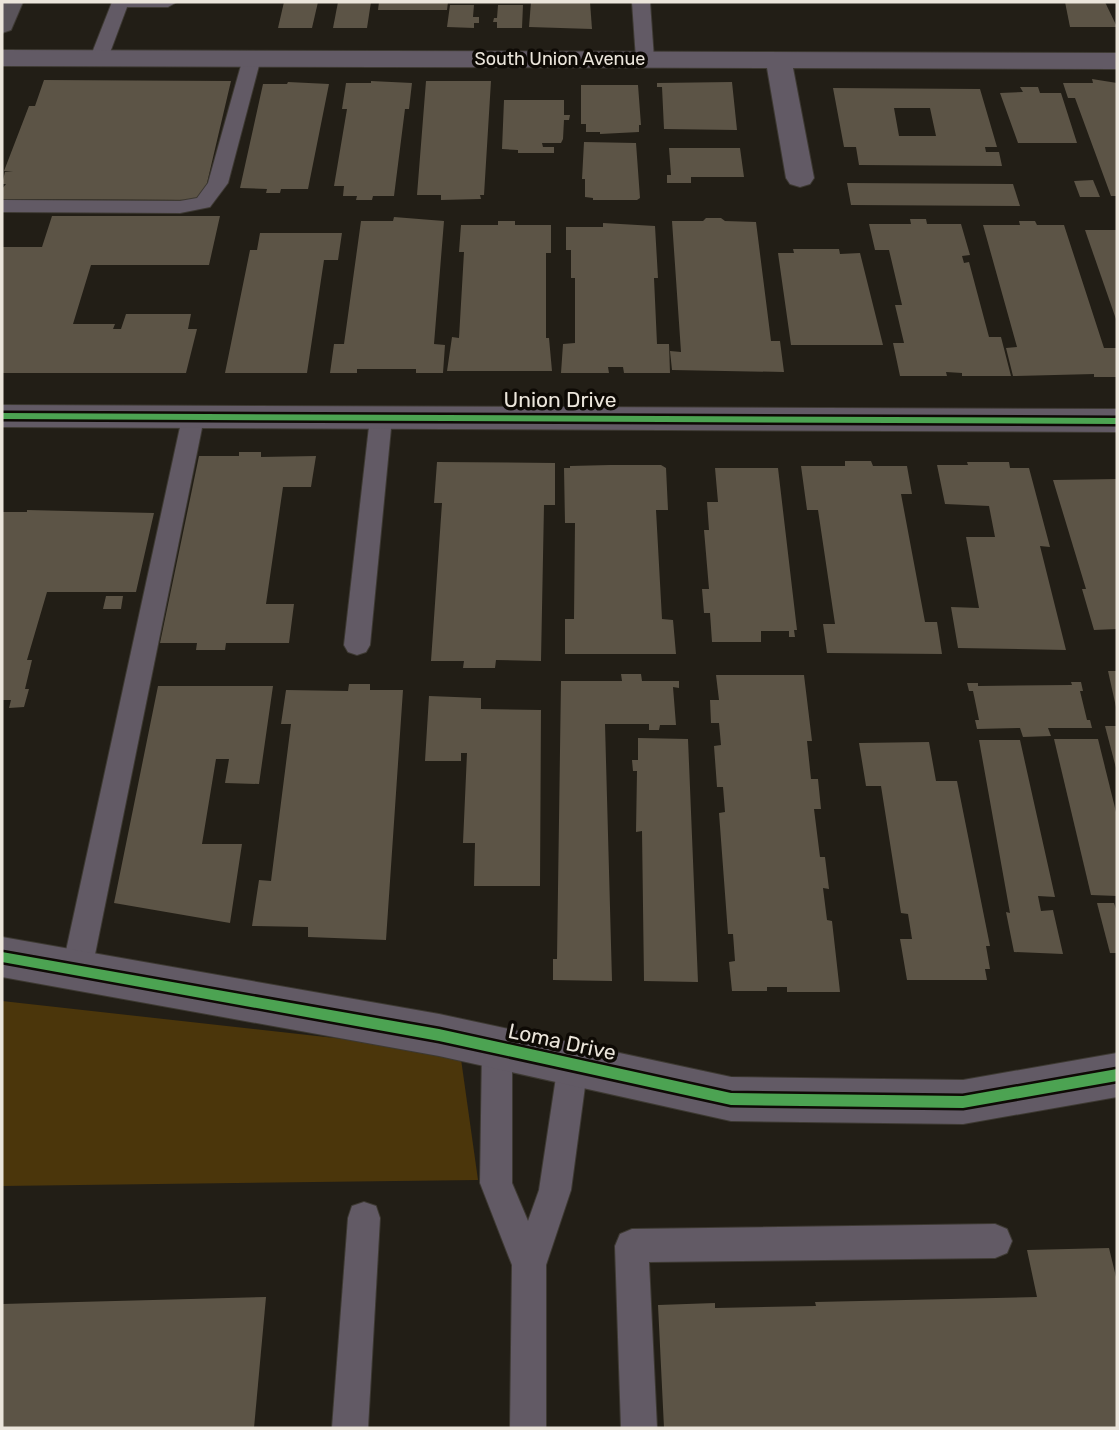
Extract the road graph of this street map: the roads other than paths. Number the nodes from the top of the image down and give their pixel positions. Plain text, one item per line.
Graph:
1 (11, 2) edge
2 (168, 2) edge
3 (641, 2) edge
4 (2, 25) edge
5 (2, 58) edge
6 (99, 58) junction
7 (252, 58) junction
8 (645, 59) junction
9 (778, 59) junction
10 (1117, 61) edge
11 (800, 178) dead end
12 (2, 206) edge
13 (2, 416) edge
14 (193, 418) junction
15 (381, 418) junction
16 (1117, 421) edge
17 (356, 645) dead end
18 (2, 957) edge
19 (77, 969) junction
20 (497, 1048) junction
21 (573, 1064) junction
22 (1117, 1075) edge
23 (364, 1218) dead end
24 (995, 1241) dead end
25 (529, 1265) junction
26 (350, 1428) edge
27 (528, 1428) edge
28 (639, 1428) edge

1 - 4 main road
2 - 6 lane
3 - 8 lane
5 - 6 street, South Union Avenue
6 - 7 street, South Union Avenue
7 - 8 street, South Union Avenue
7 - 12 lane
8 - 9 street, South Union Avenue
9 - 10 street, South Union Avenue
9 - 11 street
13 - 14 street, Union Drive
14 - 15 street, Union Drive
14 - 19 lane
15 - 16 street, Union Drive
15 - 17 lane
18 - 19 street, Loma Drive
19 - 20 street, Loma Drive
20 - 21 street, Loma Drive
20 - 25 lane
21 - 22 street, Loma Drive
21 - 25 lane
23 - 26 lane
24 - 28 lane
25 - 27 lane

